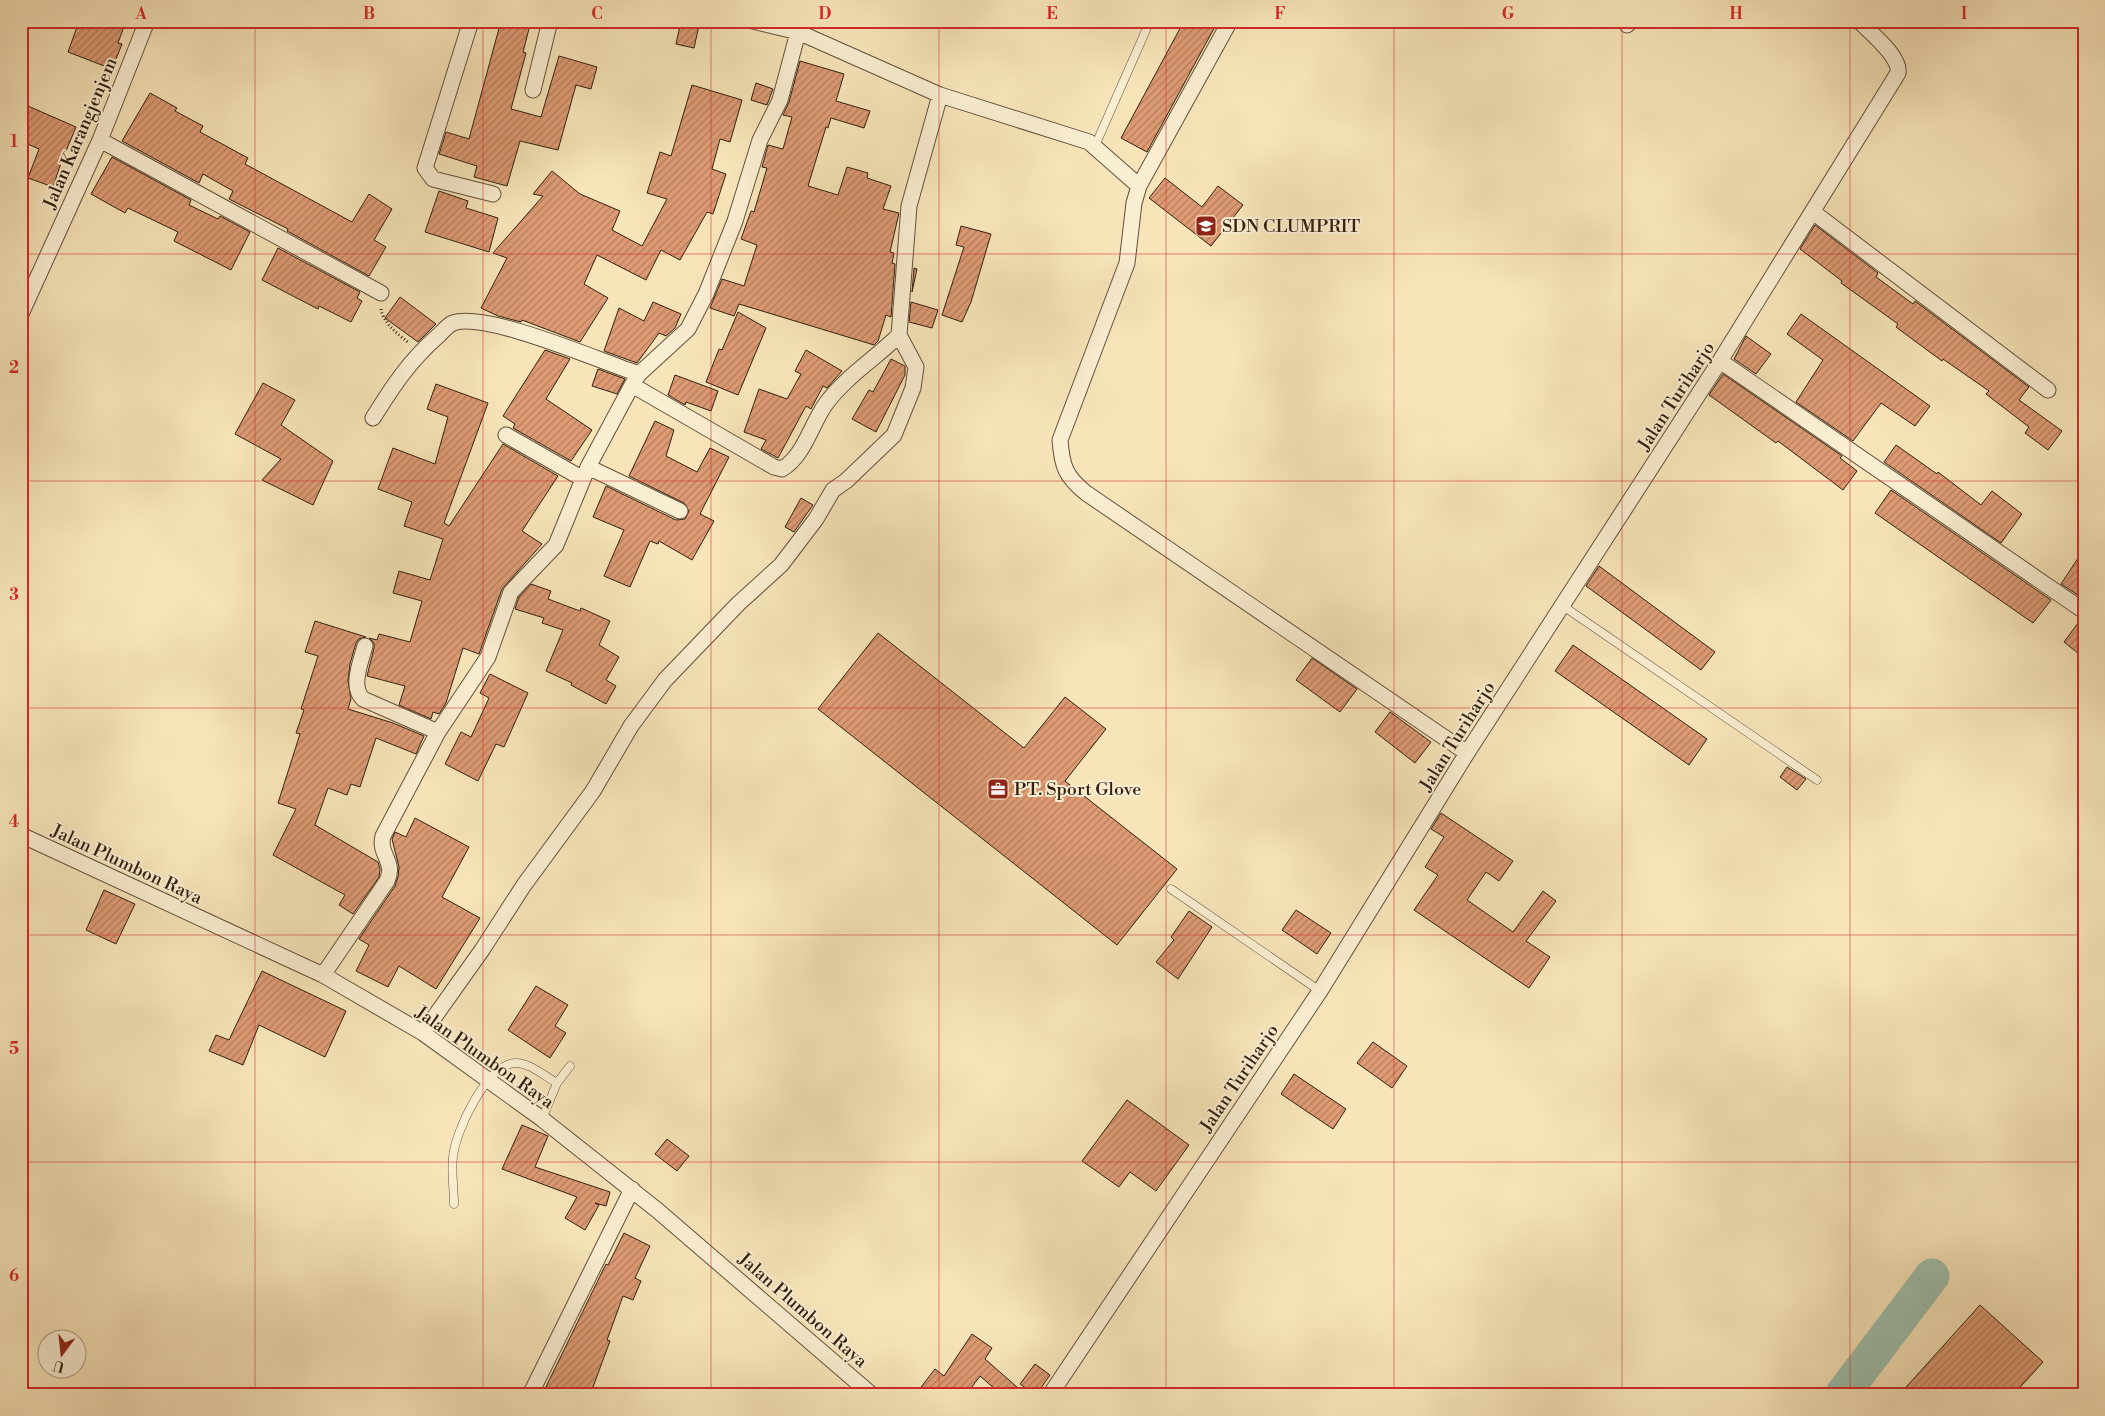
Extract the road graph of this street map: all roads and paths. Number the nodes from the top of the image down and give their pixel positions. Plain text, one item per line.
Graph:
1 (147, 21) edge
2 (471, 21) edge
3 (550, 21) edge
4 (753, 21) edge
5 (1150, 21) edge
6 (1230, 21) edge
7 (1859, 21) edge
8 (798, 32) junction
9 (533, 90) dead end
10 (940, 95) junction
11 (100, 140) junction
12 (1095, 146) junction
13 (1139, 186) junction
14 (493, 194) dead end
15 (1812, 212) junction
16 (381, 293) joint
17 (21, 314) edge
18 (899, 335) junction
19 (420, 351) junction
20 (1720, 361) junction
21 (636, 380) junction
22 (2048, 390) dead end
23 (373, 418) dead end
24 (506, 435) dead end
25 (586, 473) junction
26 (680, 511) dead end
27 (1563, 606) junction
28 (2084, 611) edge
29 (364, 646) dead end
30 (438, 732) junction
31 (1468, 753) junction
32 (1817, 780) dead end
33 (21, 835) edge
34 (1171, 889) dead end
35 (322, 975) junction
36 (1320, 991) junction
37 (423, 1033) junction
38 (570, 1066) dead end
39 (489, 1081) junction
40 (557, 1084) junction
41 (542, 1118) junction
42 (632, 1189) junction
43 (454, 1204) dead end
44 (530, 1395) edge
45 (872, 1395) edge
46 (1050, 1395) edge

1 - 11 street, Jalan Karangjenjem
2 - 14 street
3 - 9 street
4 - 8 street
5 - 12 lane
6 - 13 street
7 - 15 street, Jalan Turiharjo
8 - 10 street
8 - 21 street
10 - 12 street
10 - 18 street
11 - 16 street
11 - 17 street, Jalan Karangjenjem
12 - 13 street
13 - 31 street
15 - 20 street, Jalan Turiharjo
15 - 22 street
16 - 19 path
18 - 21 street
18 - 37 street
19 - 21 street
19 - 23 street
20 - 27 street, Jalan Turiharjo
20 - 28 street
21 - 25 street
24 - 25 street
25 - 26 street
25 - 30 street
27 - 31 street, Jalan Turiharjo
27 - 32 lane
29 - 30 street
30 - 35 street
31 - 36 street, Jalan Turiharjo
33 - 35 street, Jalan Plumbon Raya
34 - 36 lane
35 - 37 street, Jalan Plumbon Raya
36 - 46 street, Jalan Turiharjo
37 - 39 street, Jalan Plumbon Raya
38 - 40 lane
39 - 40 lane
39 - 41 street, Jalan Plumbon Raya
39 - 43 lane
40 - 41 lane
41 - 42 street, Jalan Plumbon Raya
42 - 44 street
42 - 45 street, Jalan Plumbon Raya

